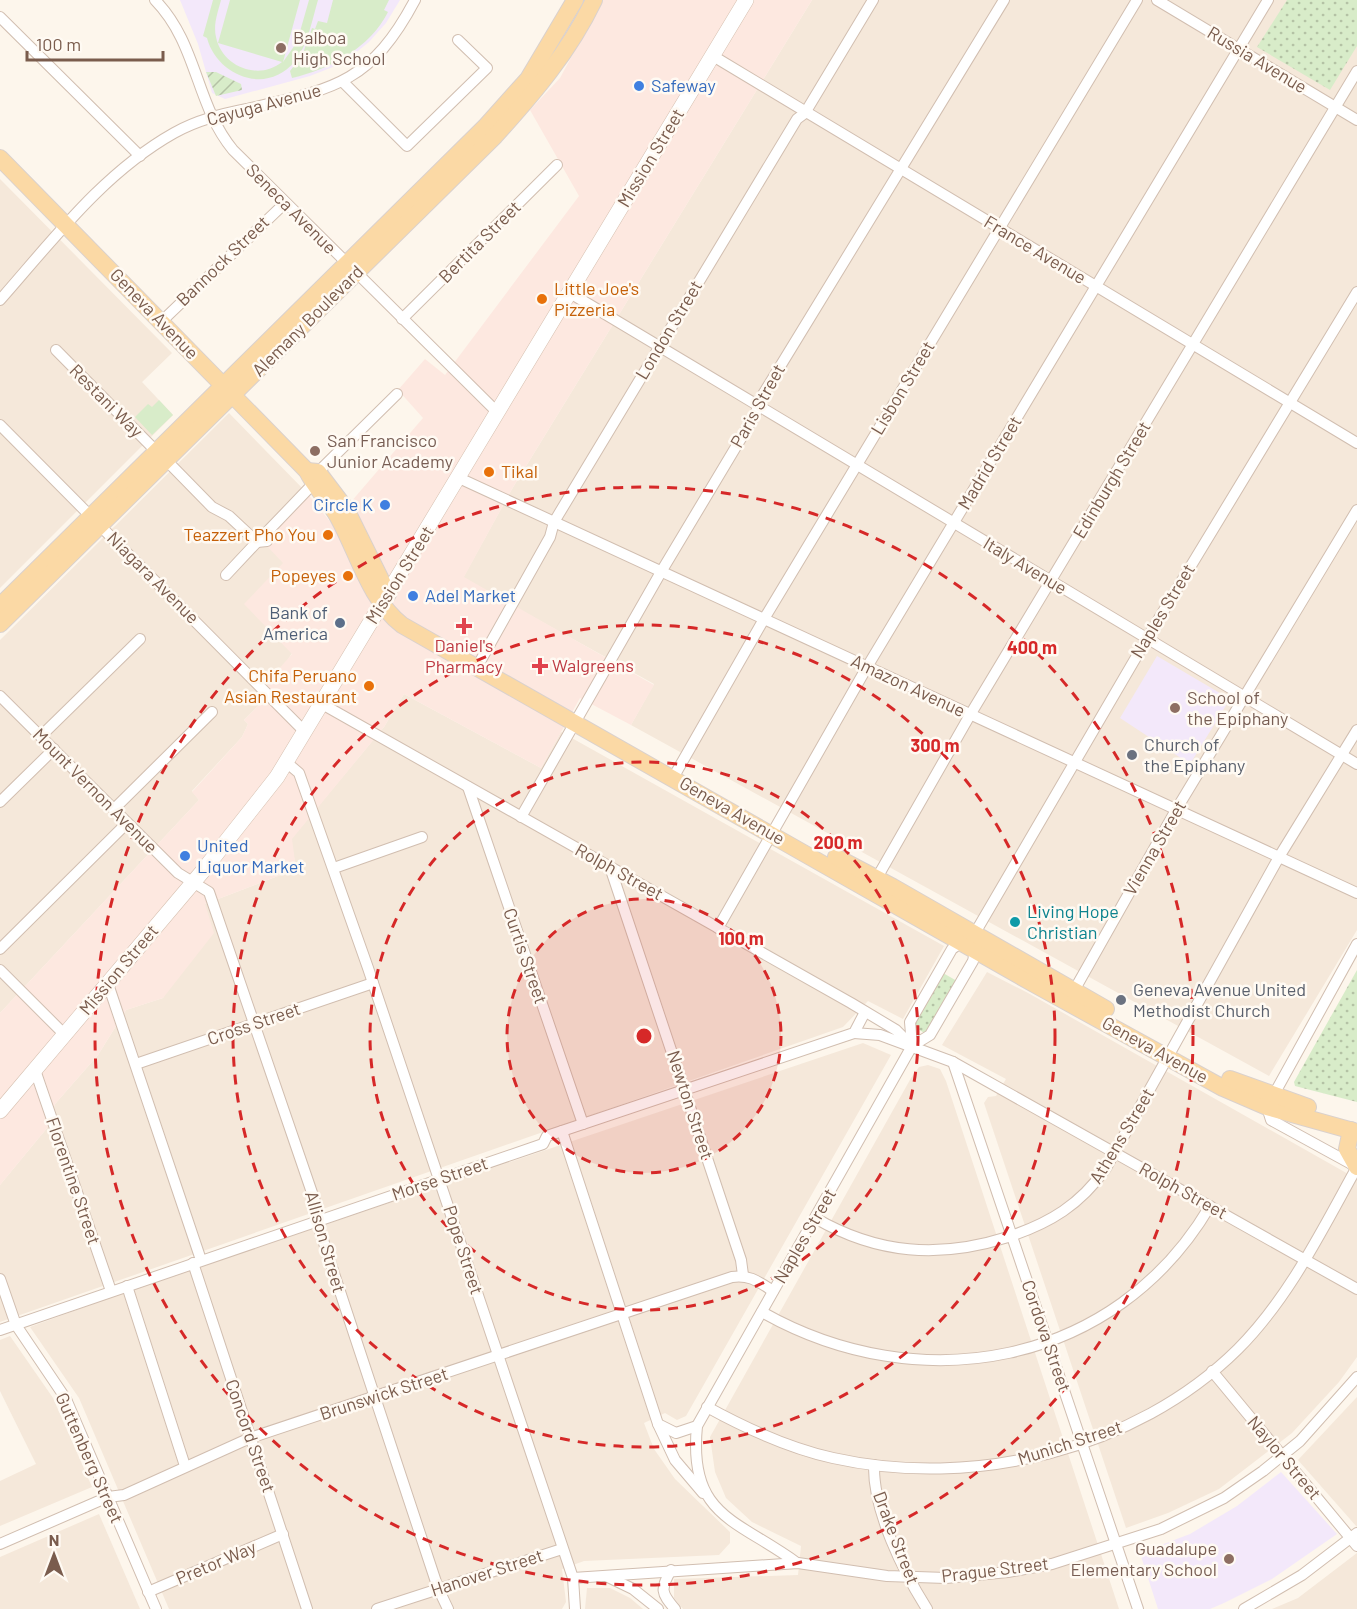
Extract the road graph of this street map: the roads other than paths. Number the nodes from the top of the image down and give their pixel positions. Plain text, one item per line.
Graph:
1 (155, 0) edge
2 (415, 0) edge
3 (575, 0) edge
4 (594, 0) edge
5 (746, 0) edge
6 (873, 0) edge
7 (1004, 0) edge
8 (1137, 0) edge
9 (1157, 0) edge
10 (1268, 0) edge
11 (0, 17) edge
12 (458, 40) dead end
13 (1239, 48) junction
14 (712, 56) junction
15 (1357, 71) edge
16 (343, 82) junction
17 (1335, 107) junction
18 (805, 113) junction
19 (210, 117) junction
20 (1357, 120) edge
21 (140, 156) junction
22 (0, 158) edge
23 (557, 165) dead end
24 (901, 171) junction
25 (285, 203) junction
26 (64, 224) junction
27 (999, 228) junction
28 (351, 269) junction
29 (1096, 286) junction
30 (1357, 292) edge
31 (570, 293) junction
32 (2, 294) edge
33 (402, 319) junction
34 (162, 321) junction
35 (1193, 345) junction
36 (660, 346) junction
37 (56, 350) dead end
38 (228, 390) junction
39 (397, 394) dead end
40 (1289, 403) junction
41 (760, 406) junction
42 (498, 413) junction
43 (0, 425) edge
44 (1357, 443) edge
45 (161, 456) junction
46 (857, 465) junction
47 (313, 476) junction
48 (459, 478) junction
49 (1357, 510) edge
50 (95, 521) junction
51 (554, 522) junction
52 (954, 523) junction
53 (257, 542) junction
54 (661, 572) junction
55 (226, 575) dead end
56 (1050, 581) junction
57 (385, 599) junction
58 (0, 606) edge
59 (764, 619) junction
60 (0, 624) edge
61 (140, 639) dead end
62 (1146, 639) junction
63 (479, 663) junction
64 (867, 667) junction
65 (0, 696) edge
66 (1244, 698) junction
67 (322, 704) junction
68 (212, 712) dead end
69 (970, 715) junction
70 (578, 718) junction
71 (1357, 730) edge
72 (305, 732) junction
73 (41, 736) junction
74 (54, 749) junction
75 (1342, 755) junction
76 (286, 762) junction
77 (1073, 762) junction
78 (1357, 764) edge
79 (675, 773) junction
80 (468, 787) junction
81 (0, 802) edge
82 (114, 809) junction
83 (1176, 810) junction
84 (521, 817) junction
85 (128, 823) junction
86 (775, 829) junction
87 (422, 837) dead end
88 (1279, 857) junction
89 (610, 867) junction
90 (334, 868) junction
91 (192, 883) junction
92 (873, 884) junction
93 (1357, 893) edge
94 (718, 928) junction
95 (975, 933) junction
96 (959, 941) junction
97 (1357, 944) edge
98 (0, 950) edge
99 (976, 951) junction
100 (0, 970) edge
101 (373, 983) junction
102 (108, 984) junction
103 (1070, 996) junction
104 (865, 1012) junction
105 (254, 1024) junction
106 (854, 1033) junction
107 (64, 1035) junction
108 (912, 1046) junction
109 (1170, 1052) junction
110 (953, 1062) junction
111 (136, 1064) junction
112 (35, 1070) junction
113 (686, 1090) junction
114 (1269, 1102) junction
115 (0, 1111) edge
116 (583, 1124) junction
117 (1355, 1127) edge
118 (562, 1131) junction
119 (1115, 1152) junction
120 (1357, 1167) edge
121 (440, 1179) junction
122 (1210, 1206) junction
123 (815, 1218) junction
124 (321, 1219) junction
125 (1012, 1236) junction
126 (1304, 1259) junction
127 (197, 1261) junction
128 (742, 1275) junction
129 (0, 1279) edge
130 (127, 1286) junction
131 (1357, 1289) edge
132 (111, 1291) junction
133 (774, 1291) junction
134 (762, 1312) junction
135 (622, 1316) junction
136 (16, 1325) junction
137 (0, 1330) edge
138 (1047, 1340) junction
139 (498, 1357) junction
140 (1212, 1371) junction
141 (1357, 1377) edge
142 (374, 1397) junction
143 (707, 1407) junction
144 (658, 1424) junction
145 (697, 1426) junction
146 (250, 1438) junction
147 (1082, 1443) junction
148 (1282, 1455) junction
149 (874, 1465) junction
150 (185, 1466) junction
151 (706, 1495) junction
152 (108, 1497) junction
153 (283, 1534) junction
154 (1355, 1539) edge
155 (0, 1544) edge
156 (1116, 1544) junction
157 (562, 1549) junction
158 (798, 1563) junction
159 (671, 1570) junction
160 (603, 1575) junction
161 (573, 1578) junction
162 (909, 1578) junction
163 (438, 1588) junction
164 (148, 1592) junction
165 (156, 1609) edge
166 (307, 1609) edge
167 (377, 1609) edge
168 (448, 1609) edge
169 (575, 1609) edge
170 (658, 1609) edge
171 (675, 1609) edge
172 (927, 1609) edge
173 (1138, 1609) edge
174 (1244, 1609) edge

1 - 19 street, Seneca Avenue
2 - 16 street, Cayuga Avenue
3 - 28 main road, Alemany Boulevard
4 - 28 main road, Alemany Boulevard
5 - 14 main road, Mission Street
6 - 18 street, London Street
7 - 24 street, Paris Street
8 - 27 street, Lisbon Street
9 - 13 street, Russia Avenue
10 - 13 street, Madrid Street
11 - 21 street
12 - 16 street
13 - 17 street, Russia Avenue
13 - 29 street, Madrid Street
14 - 18 street, France Avenue
14 - 31 main road, Mission Street
15 - 17 street, Edinburgh Street
16 - 19 street, Cayuga Avenue
17 - 20 street, Russia Avenue
17 - 35 street, Edinburgh Street
18 - 24 street, France Avenue
18 - 36 street, London Street
19 - 21 street, Cayuga Avenue
19 - 25 street, Seneca Avenue
21 - 26 street, Cayuga Avenue
22 - 26 main road, Geneva Avenue
23 - 33 street, Bertita Street
24 - 27 street, France Avenue
24 - 41 street, Paris Street
25 - 28 street, Seneca Avenue
25 - 34 street, Bannock Street
26 - 32 street, Cayuga Avenue
26 - 34 main road, Geneva Avenue
27 - 29 street, France Avenue
27 - 46 street, Lisbon Street
28 - 33 street, Seneca Avenue
28 - 38 main road, Alemany Boulevard
29 - 35 street, France Avenue
29 - 52 street, Madrid Street
30 - 40 street, Naples Street
31 - 36 street, Italy Avenue
31 - 42 main road, Mission Street
33 - 42 street, Seneca Avenue
34 - 38 main road, Geneva Avenue
35 - 40 street, France Avenue
35 - 56 street, Edinburgh Street
36 - 41 street, Italy Avenue
36 - 51 street, London Street
37 - 45 street, Restani Way
38 - 45 main road, Alemany Boulevard
38 - 47 main road, Geneva Avenue
39 - 47 street
40 - 44 street, France Avenue
40 - 62 street, Naples Street
41 - 46 street, Italy Avenue
41 - 54 street, Paris Street
42 - 48 main road, Mission Street
43 - 50 street, Niagara Avenue
45 - 50 main road, Alemany Boulevard
45 - 53 street, Restani Way
46 - 52 street, Italy Avenue
46 - 59 street, Lisbon Street
47 - 53 street
47 - 57 main road, Geneva Avenue
48 - 51 street, Amazon Avenue
48 - 57 main road, Mission Street
49 - 66 street, Vienna Street
50 - 58 main road, Alemany Boulevard
50 - 60 main road, Alemany Boulevard
50 - 72 street, Niagara Avenue
51 - 54 street, Amazon Avenue
51 - 63 street, London Street
52 - 56 street, Italy Avenue
52 - 64 street, Madrid Street
53 - 55 street
54 - 59 street, Amazon Avenue
54 - 70 street, Paris Street
56 - 62 street, Italy Avenue
56 - 69 street, Edinburgh Street
57 - 63 main road, Geneva Avenue
57 - 67 main road, Mission Street
59 - 64 street, Amazon Avenue
59 - 79 street, Lisbon Street
61 - 73 street
62 - 66 street, Italy Avenue
62 - 77 street, Naples Street
63 - 70 main road, Geneva Avenue
64 - 69 street, Amazon Avenue
64 - 86 street, Madrid Street
65 - 73 street, Mount Vernon Avenue
66 - 75 street, Italy Avenue
66 - 83 street, Vienna Street
67 - 72 main road, Mission Street
67 - 80 street, Rolph Street
68 - 82 street
69 - 77 street, Amazon Avenue
69 - 92 street, Edinburgh Street
70 - 79 main road, Geneva Avenue
70 - 84 street, Paris Street
71 - 75 street, Athens Street
72 - 76 main road, Mission Street
73 - 74 street, Mount Vernon Avenue
74 - 81 street
74 - 82 street, Mount Vernon Avenue
75 - 78 street, Italy Avenue
75 - 88 street, Athens Street
76 - 90 street, Pope Street
76 - 91 main road, Mission Street
77 - 83 street, Amazon Avenue
77 - 95 street, Naples Street
79 - 86 main road, Geneva Avenue
80 - 84 street, Rolph Street
80 - 116 street, Curtis Street
82 - 85 street, Mount Vernon Avenue
83 - 88 street, Amazon Avenue
83 - 103 street, Vienna Street
84 - 89 street, Rolph Street
85 - 91 street, Mount Vernon Avenue
85 - 98 street
86 - 92 main road, Geneva Avenue
86 - 94 street, Madrid Street
87 - 90 street
88 - 93 street, Amazon Avenue
88 - 109 street, Athens Street
89 - 94 street, Rolph Street
89 - 113 street, Newton Street
90 - 101 street, Pope Street
91 - 102 main road, Mission Street
91 - 105 street, Allison Street
92 - 95 main road, Geneva Avenue
92 - 96 main road, Geneva Avenue
94 - 104 street, Rolph Street
95 - 96 street, Naples Street
95 - 99 street, Naples Street
95 - 103 main road, Geneva Avenue
96 - 99 main road, Geneva Avenue
96 - 108 street, Naples Street
97 - 114 street
99 - 103 main road, Geneva Avenue
99 - 108 street, Naples Street
100 - 107 street
101 - 105 street, Cross Street
101 - 121 street, Pope Street
102 - 107 main road, Mission Street
102 - 111 street, Concord Street
103 - 109 main road, Geneva Avenue
104 - 106 street
104 - 108 street, Rolph Street
105 - 111 street, Cross Street
105 - 124 street, Allison Street
106 - 108 street, Rolph Street
106 - 113 street, Morse Street
107 - 112 main road, Mission Street
108 - 110 street, Rolph Street
108 - 123 street, Naples Street
109 - 114 main road, Geneva Avenue
109 - 119 street, Athens Street
110 - 119 street, Rolph Street
110 - 125 street, Cordova Street
111 - 127 street, Concord Street
112 - 115 main road, Mission Street
112 - 132 street, Florentine Street
113 - 116 street, Morse Street
113 - 128 street, Newton Street
114 - 117 main road, Geneva Avenue
114 - 120 street
116 - 118 street, Morse Street
117 - 120 main road
118 - 121 street, Morse Street
118 - 135 street
119 - 122 street, Rolph Street
119 - 125 street, Athens Street
120 - 126 street, Munich Street
121 - 124 street, Morse Street
121 - 139 street, Pope Street
122 - 126 street, Rolph Street
122 - 138 street
123 - 125 street, Athens Street
123 - 133 street, Naples Street
124 - 127 street, Morse Street
124 - 142 street, Allison Street
125 - 138 street, Cordova Street
126 - 131 street, Rolph Street
126 - 140 street, Munich Street
127 - 130 street, Morse Street
127 - 146 street, Concord Street
128 - 133 street
128 - 135 street, Brunswick Street
129 - 136 street, Guttenberg Street
130 - 132 street, Morse Street
130 - 150 street
132 - 136 street, Morse Street
133 - 134 street, Naples Street
134 - 138 street
134 - 143 street, Naples Street
135 - 139 street, Brunswick Street
135 - 144 street
136 - 137 street, Morse Street
136 - 152 street, Guttenberg Street
138 - 147 street, Cordova Street
139 - 142 street, Brunswick Street
139 - 157 street, Pope Street
140 - 147 street, Munich Street
140 - 148 street, Naylor Street
141 - 148 street, Prague Street
142 - 146 street, Brunswick Street
142 - 163 street, Allison Street
143 - 145 street, Naples Street
143 - 149 street, Munich Street
144 - 145 street
144 - 151 street
145 - 151 street
146 - 150 street, Brunswick Street
146 - 153 street, Concord Street
147 - 149 street, Munich Street
147 - 156 street, Cordova Street
148 - 154 street, Naylor Street
148 - 156 street, Prague Street
149 - 162 street, Drake Street
150 - 152 street, Brunswick Street
151 - 158 street
152 - 155 street, Brunswick Street
152 - 164 street, Guttenberg Street
153 - 164 street, Pretor Way
153 - 166 street, Concord Street
154 - 174 street
156 - 162 street, Prague Street
156 - 173 street, Cordova Street
157 - 161 street, Pope Street
157 - 163 street, Hanover Street
158 - 159 street, Prague Street
158 - 162 street, Prague Street
159 - 160 street, Prague Street
159 - 171 street
160 - 161 street, Prague Street
160 - 170 street
161 - 169 street, Pope Street
162 - 172 street, Drake Street
163 - 167 street, Hanover Street
163 - 168 street, Allison Street
164 - 165 street, Guttenberg Street

